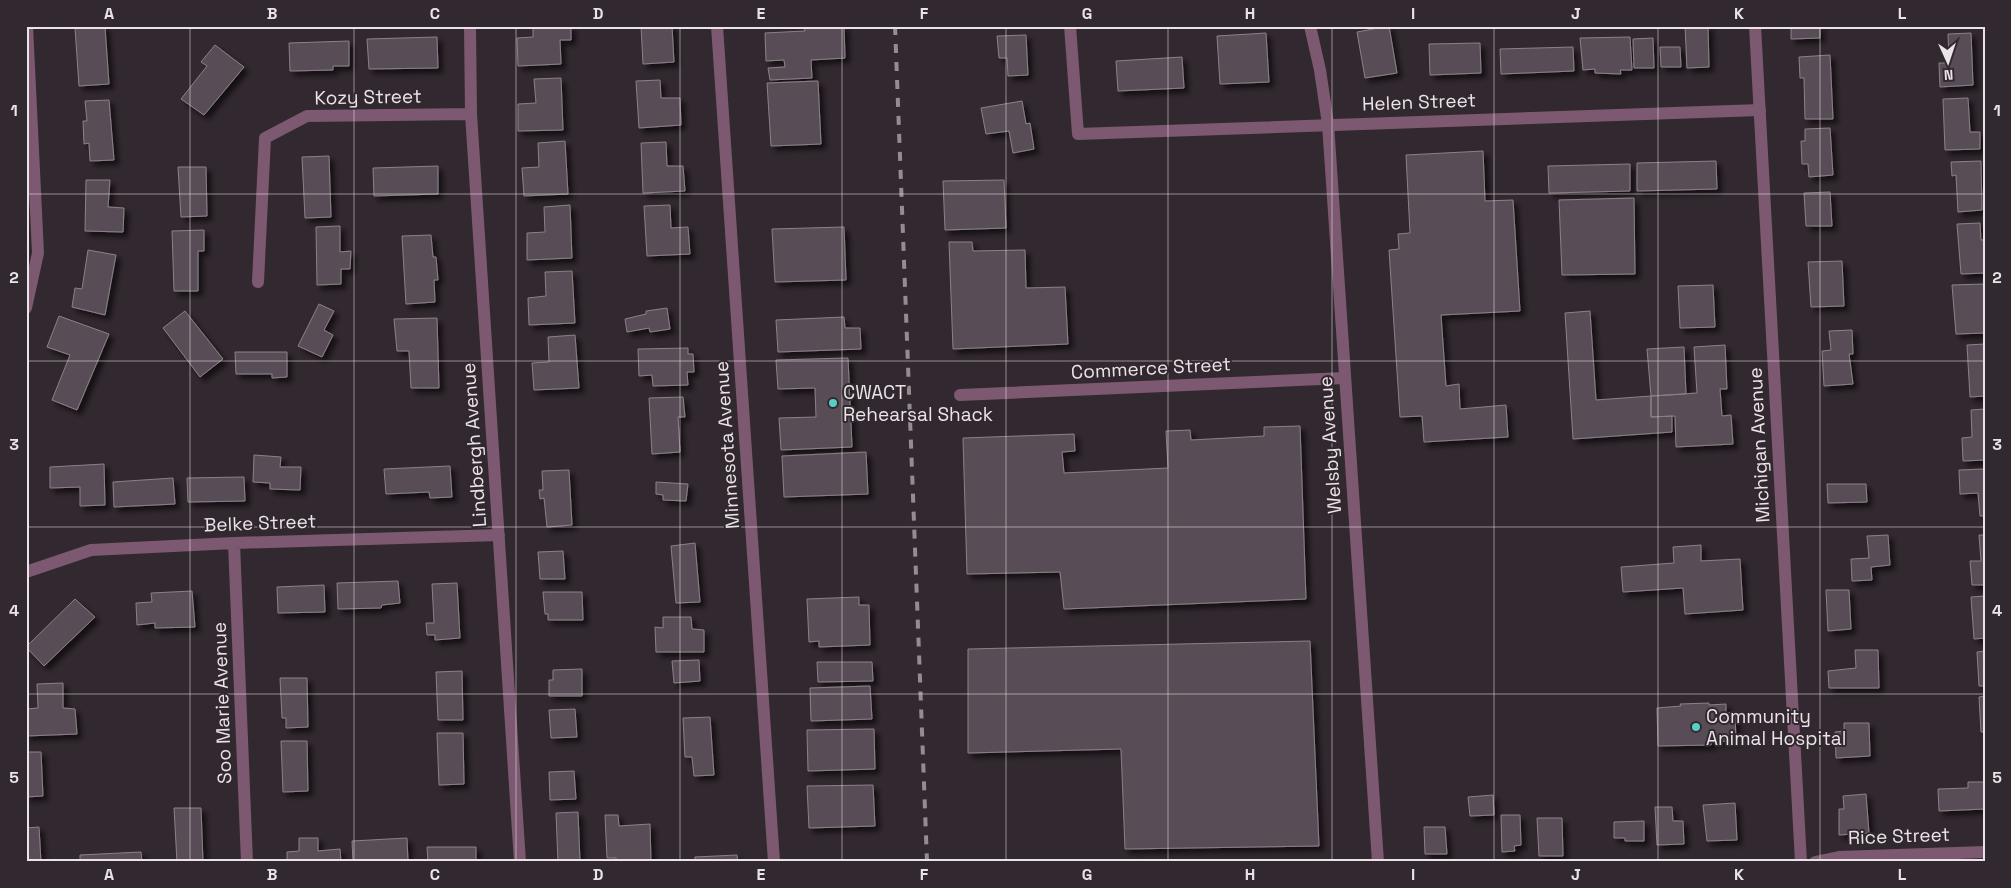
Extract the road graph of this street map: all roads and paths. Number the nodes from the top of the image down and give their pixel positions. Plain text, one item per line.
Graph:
1 (27, 26) edge
2 (470, 26) edge
3 (716, 26) edge
4 (1070, 26) edge
5 (1310, 26) edge
6 (1755, 26) edge
7 (1760, 110) junction
8 (471, 114) junction
9 (1328, 124) junction
10 (258, 282) dead end
11 (26, 308) edge
12 (1344, 378) junction
13 (960, 395) dead end
14 (498, 535) junction
15 (234, 542) junction
16 (26, 572) edge
17 (1985, 852) edge
18 (247, 862) edge
19 (520, 862) edge
20 (774, 862) edge
21 (1378, 862) edge
22 (1800, 862) edge
23 (1815, 862) edge

1 - 11 street
2 - 8 street, Lindbergh Avenue
3 - 20 street, Minnesota Avenue
4 - 9 street, Helen Street
5 - 9 street, Welsby Avenue
6 - 7 street, Michigan Avenue
7 - 9 street, Helen Street
7 - 22 street, Michigan Avenue
8 - 10 street, Kozy Street
8 - 14 street, Lindbergh Avenue
9 - 12 street, Welsby Avenue
12 - 13 street, Commerce Street
12 - 21 street, Welsby Avenue
14 - 15 street, Belke Street
14 - 19 street, Lindbergh Avenue
15 - 16 street, Belke Street
15 - 18 street, Soo Marie Avenue
17 - 23 street, Rice Street

